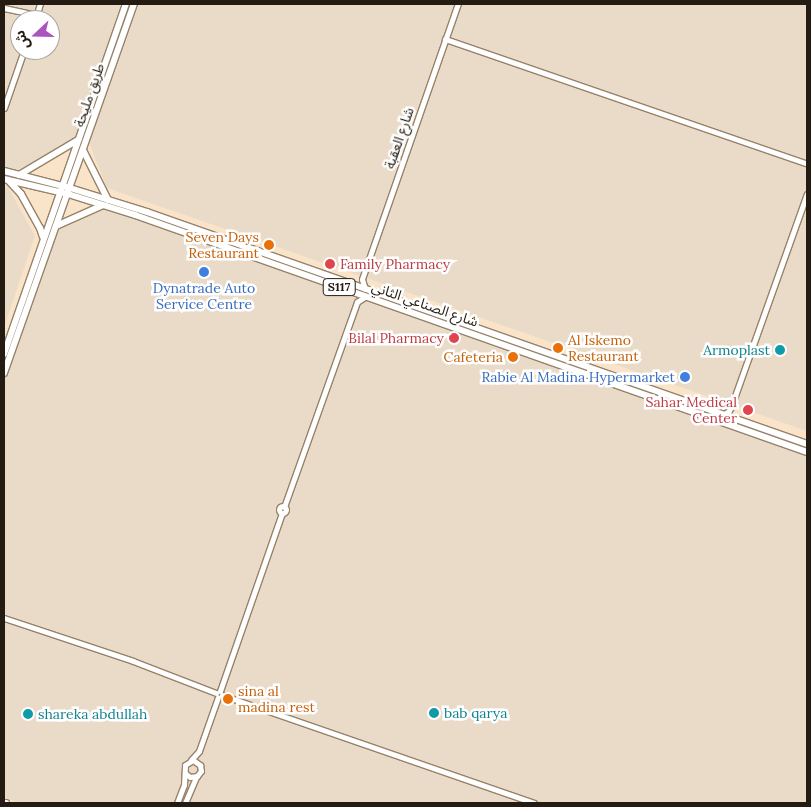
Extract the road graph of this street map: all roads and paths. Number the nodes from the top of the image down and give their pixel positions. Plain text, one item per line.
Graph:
1 (126, 4) edge
2 (134, 4) edge
3 (458, 4) edge
4 (446, 39) junction
5 (20, 60) edge
6 (7, 89) edge
7 (4, 108) edge
8 (79, 139) junction
9 (83, 149) junction
10 (807, 164) edge
11 (4, 171) edge
12 (19, 175) junction
13 (6, 179) edge
14 (61, 189) junction
15 (69, 191) junction
16 (807, 194) edge
17 (106, 203) junction
18 (56, 226) junction
19 (43, 239) junction
20 (362, 279) junction
21 (352, 285) junction
22 (354, 292) junction
23 (366, 293) junction
24 (357, 302) junction
25 (4, 354) edge
26 (4, 373) edge
27 (731, 407) junction
28 (721, 415) junction
29 (734, 419) junction
30 (806, 442) edge
31 (807, 452) edge
32 (4, 618) edge
33 (219, 694) junction
34 (199, 752) junction
35 (190, 761) junction
36 (200, 765) junction
37 (186, 774) junction
38 (196, 777) junction
39 (177, 803) edge
40 (185, 803) edge
41 (534, 803) edge

1 - 8 main road, طريق مليحة
2 - 9 main road, طريق مليحة
3 - 4 street, شارع العقبة
4 - 10 street
4 - 20 street, شارع العقبة
5 - 6 street
6 - 7 street
8 - 12 main road
8 - 14 main road, طريق مليحة
9 - 15 main road, طريق مليحة
9 - 17 main road
11 - 12 main road, شارع الصناعي الثاني / S117
12 - 14 main road, شارع الصناعي الثاني / S117
13 - 14 main road, شارع الصناعي الثاني / S117
13 - 19 main road
14 - 15 main road, شارع الصناعي الثاني / S117
14 - 19 main road, طريق مليحة
15 - 17 main road, شارع الصناعي الثاني / S117
15 - 18 main road, طريق مليحة
16 - 27 street
17 - 18 main road
17 - 21 main road, شارع الصناعي الثاني / S117
17 - 22 main road, شارع الصناعي الثاني / S117
18 - 26 main road, طريق مليحة
19 - 25 main road, طريق مليحة
20 - 21 street
20 - 23 street
21 - 23 main road, شارع الصناعي الثاني / S117
22 - 23 main road, شارع الصناعي الثاني / S117
22 - 24 street
23 - 24 street
23 - 28 main road, شارع الصناعي الثاني / S117
23 - 31 main road, شارع الصناعي الثاني / S117
24 - 33 street
27 - 28 street
27 - 29 street
28 - 29 main road, شارع الصناعي الثاني / S117
29 - 30 main road, شارع الصناعي الثاني / S117
32 - 33 street
33 - 34 street
33 - 41 street
34 - 35 street
34 - 36 street
35 - 36 street
35 - 37 street
36 - 38 street
37 - 38 street
37 - 39 street
38 - 40 street

